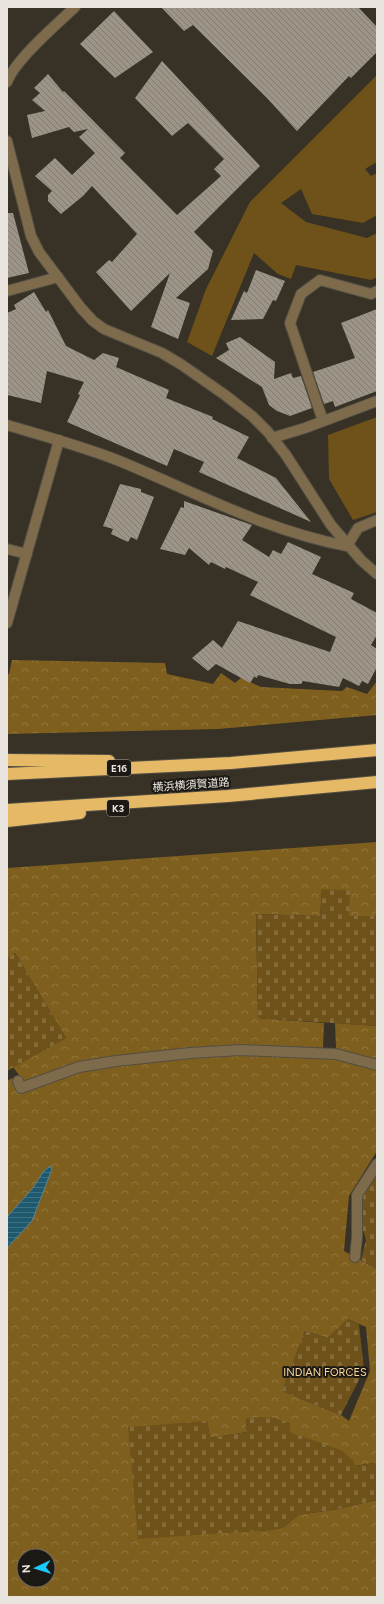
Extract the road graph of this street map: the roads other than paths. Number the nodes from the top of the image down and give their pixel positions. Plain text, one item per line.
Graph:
1 (75, 7) edge
2 (7, 82) edge
3 (7, 141) edge
4 (58, 277) junction
5 (7, 291) edge
6 (377, 291) edge
7 (377, 401) edge
8 (323, 421) junction
9 (7, 425) edge
10 (272, 438) junction
11 (59, 440) junction
12 (377, 520) edge
13 (347, 546) junction
14 (7, 549) edge
15 (27, 554) junction
16 (377, 574) edge
17 (7, 624) edge
18 (377, 750) edge
19 (7, 760) edge
20 (230, 763) junction
21 (7, 774) edge
22 (377, 782) edge
23 (228, 796) junction
24 (7, 810) edge
25 (7, 821) edge
26 (377, 1066) edge
27 (18, 1081) dead end
28 (377, 1164) edge
29 (355, 1257) dead end

1 - 2 street
3 - 4 street
4 - 5 street
4 - 10 street
6 - 8 street
7 - 8 street
8 - 10 street
9 - 11 street
10 - 13 street
11 - 13 street
11 - 15 street
12 - 13 street
13 - 16 street
14 - 15 street
15 - 17 street
18 - 20 highway, 横浜横須賀道路 / E16
19 - 20 highway
20 - 21 highway, 横浜横須賀道路 / E16
22 - 23 highway, 横浜横須賀道路
23 - 24 highway, 横浜横須賀道路
23 - 25 highway, K3
26 - 27 street
28 - 29 street

